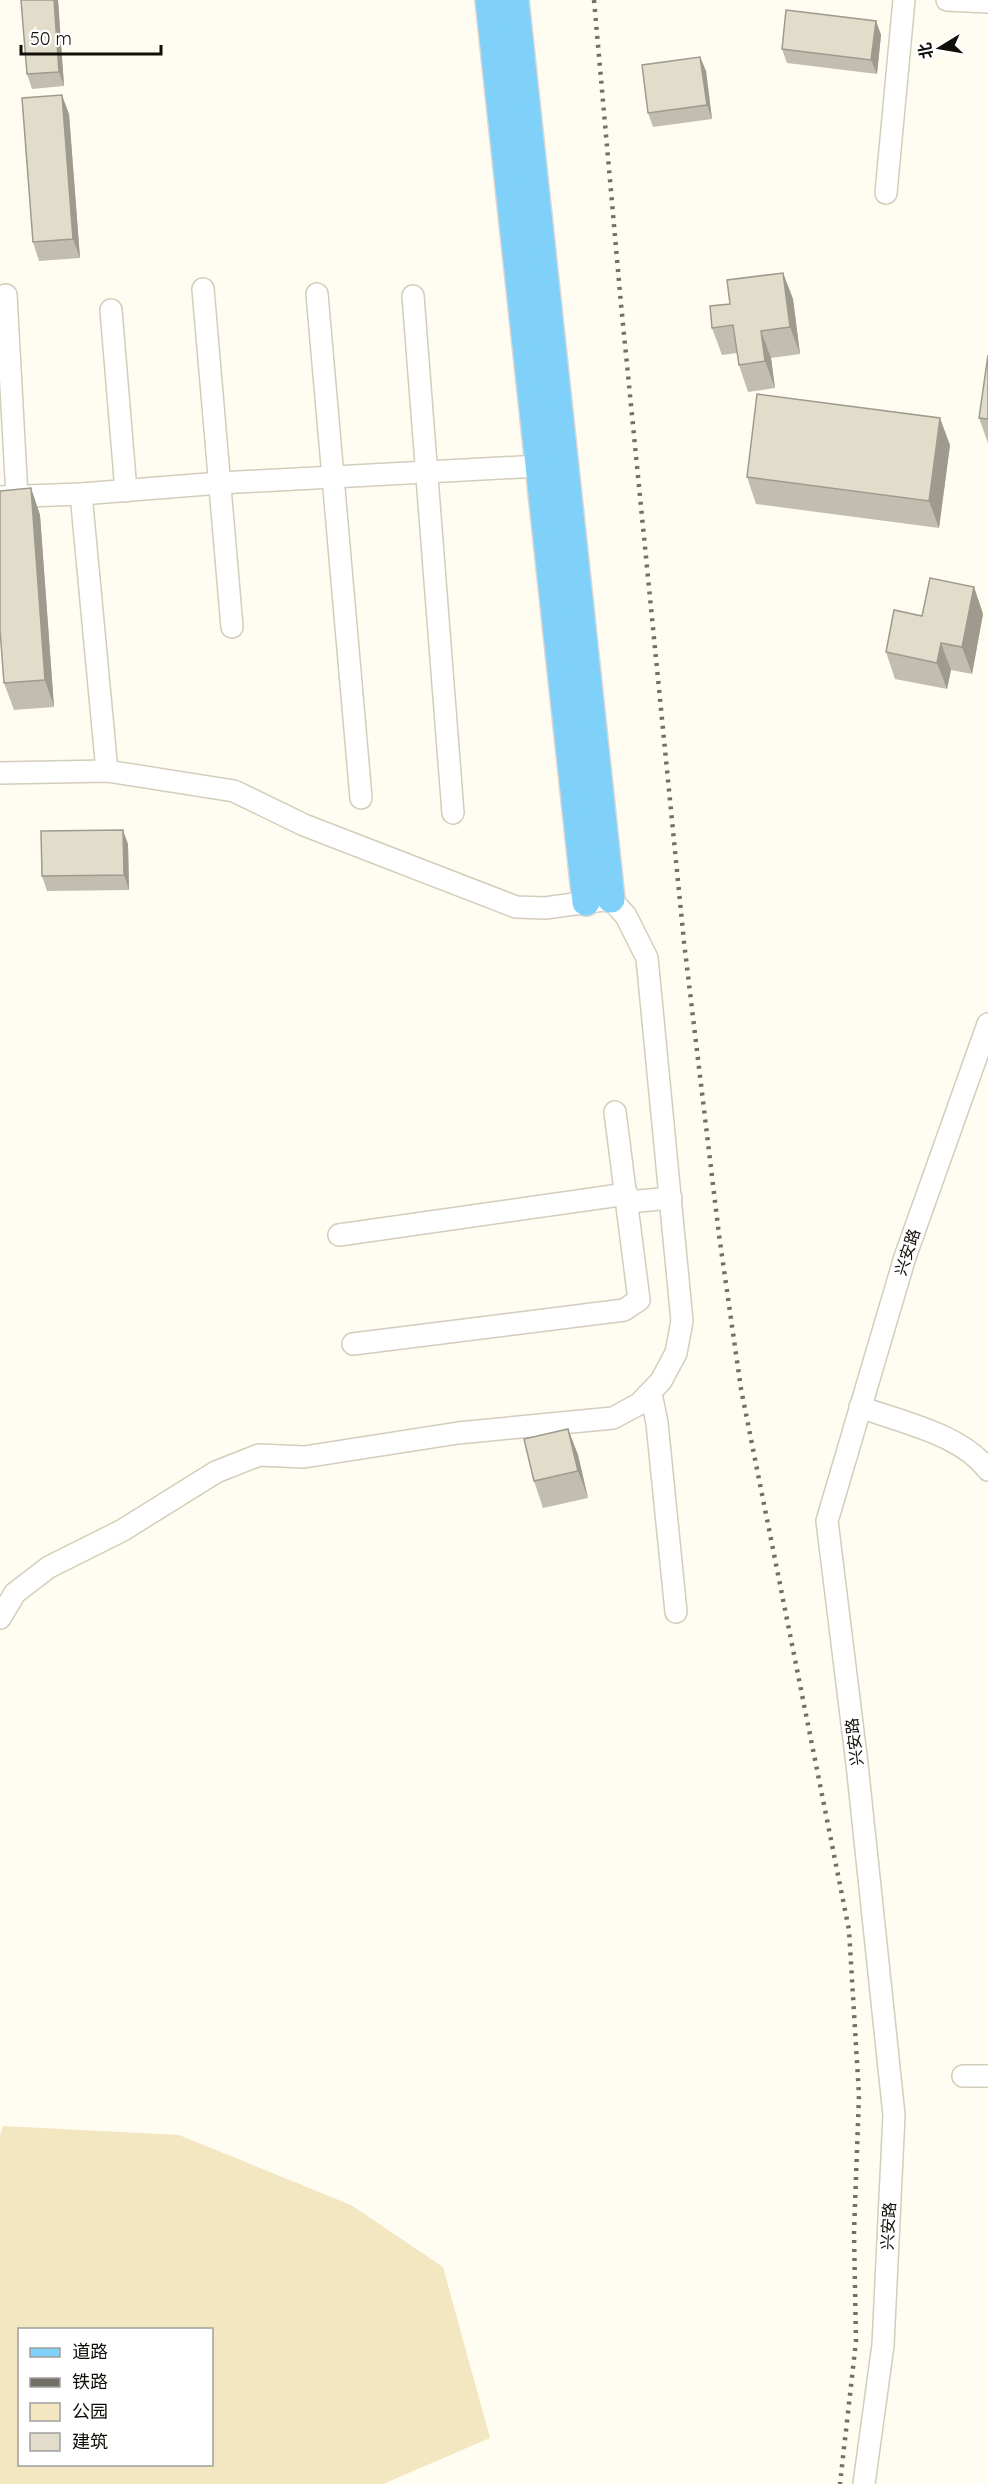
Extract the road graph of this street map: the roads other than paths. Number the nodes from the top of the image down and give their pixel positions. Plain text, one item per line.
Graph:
1 (489, 0) edge
2 (515, 0) edge
3 (904, 0) edge
4 (947, 0) edge
5 (988, 2) edge
6 (886, 193) dead end
7 (203, 289) dead end
8 (317, 294) dead end
9 (6, 295) dead end
10 (413, 296) dead end
11 (111, 310) dead end
12 (540, 466) junction
13 (427, 472) junction
14 (333, 477) junction
15 (220, 483) junction
16 (126, 491) junction
17 (81, 494) junction
18 (8, 497) edge
19 (232, 627) dead end
20 (107, 771) junction
21 (0, 773) edge
22 (361, 798) dead end
23 (453, 813) dead end
24 (599, 900) junction
25 (988, 1024) edge
26 (615, 1112) dead end
27 (627, 1198) junction
28 (671, 1198) junction
29 (339, 1234) dead end
30 (352, 1344) dead end
31 (651, 1394) junction
32 (860, 1407) junction
33 (988, 1470) edge
34 (676, 1612) dead end
35 (0, 1618) edge
36 (963, 2076) dead end
37 (988, 2076) edge
38 (864, 2484) edge

1 - 12 main road
2 - 24 main road
3 - 6 street
4 - 5 street
7 - 15 street
8 - 14 street
9 - 18 street
10 - 13 street
11 - 16 street
12 - 13 street
12 - 24 main road
13 - 14 street
13 - 23 street
14 - 15 street
14 - 22 street
15 - 16 street
15 - 19 street
16 - 17 street
17 - 18 street
17 - 20 street
20 - 21 street
20 - 24 street
24 - 28 street
25 - 32 street, 兴安路
26 - 27 street
27 - 28 street
27 - 29 street
27 - 30 street
28 - 31 street
31 - 34 street
31 - 35 street
32 - 33 street
32 - 38 street, 兴安路
36 - 37 street

